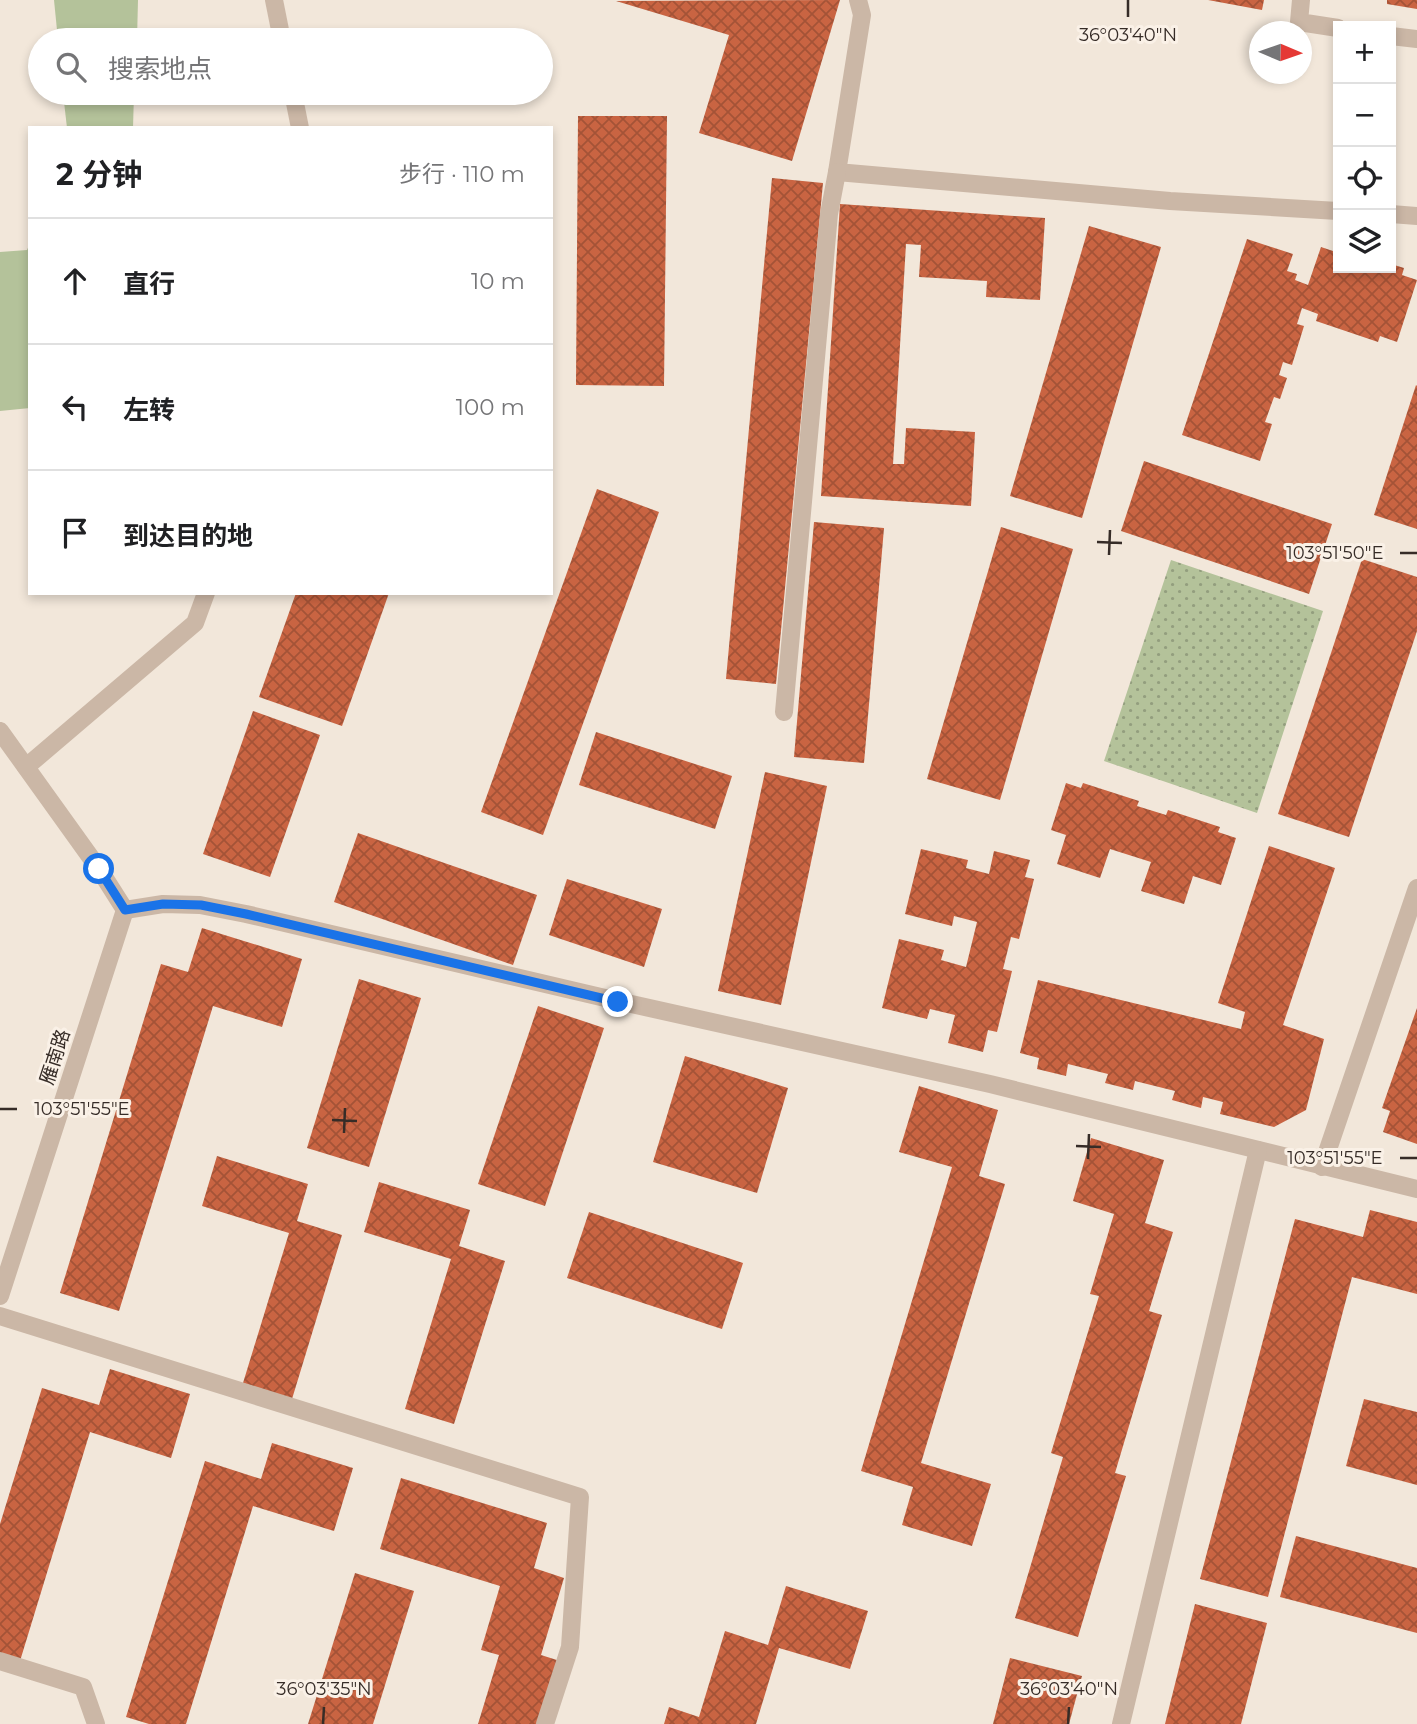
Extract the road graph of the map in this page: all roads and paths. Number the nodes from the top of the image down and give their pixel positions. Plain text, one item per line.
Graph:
1 (275, 0) edge
2 (858, 0) edge
3 (1301, 0) edge
4 (1333, 27) edge
5 (280, 28) edge
6 (1396, 37) edge
7 (1417, 40) edge
8 (295, 105) edge
9 (300, 126) edge
10 (837, 172) junction
11 (1333, 211) edge
12 (1396, 214) edge
13 (1417, 216) edge
14 (205, 595) edge
15 (784, 712) dead end
16 (0, 732) edge
17 (26, 767) junction
18 (1417, 888) edge
19 (125, 910) junction
20 (1258, 1150) junction
21 (1322, 1167) junction
22 (1417, 1189) edge
23 (0, 1296) edge
24 (0, 1316) edge
25 (0, 1661) edge
26 (96, 1724) edge
27 (545, 1724) edge
28 (1121, 1724) edge

1 - 5 street
2 - 10 street
3 - 4 street
6 - 7 street
8 - 9 street
10 - 11 street
10 - 15 street
12 - 13 street
14 - 17 street
16 - 17 street
17 - 19 street
18 - 21 street
19 - 20 street
19 - 23 street, 雁南路
20 - 21 street
20 - 28 street
21 - 22 street
24 - 27 street
25 - 26 street

